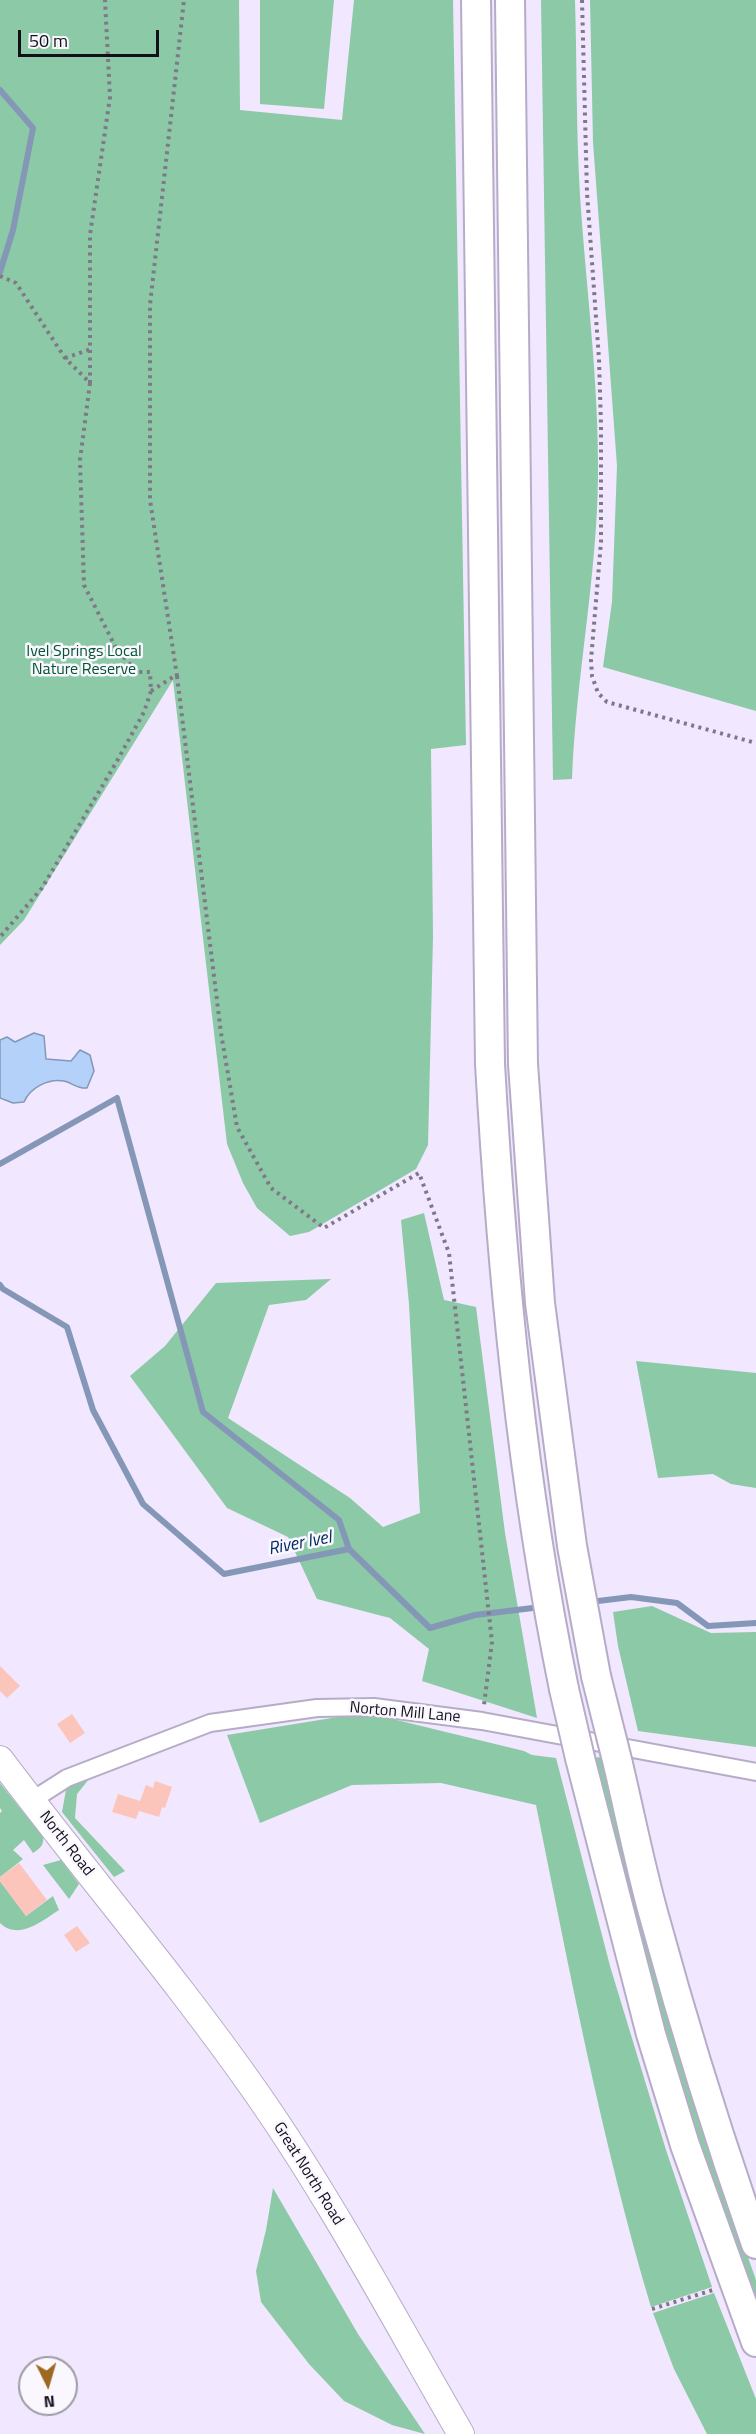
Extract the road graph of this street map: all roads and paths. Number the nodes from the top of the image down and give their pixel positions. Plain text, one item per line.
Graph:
1 (105, 0) edge
2 (184, 0) edge
3 (476, 0) edge
4 (510, 0) edge
5 (582, 0) edge
6 (0, 276) edge
7 (91, 349) junction
8 (65, 358) junction
9 (90, 383) junction
10 (177, 676) junction
11 (151, 691) junction
12 (756, 743) edge
13 (0, 937) edge
14 (482, 1721) junction
15 (0, 1759) edge
16 (756, 1772) edge
17 (31, 1800) junction
18 (133, 1929) joint
19 (756, 2244) edge
20 (709, 2291) dead end
21 (652, 2309) dead end
22 (756, 2342) edge
23 (461, 2434) edge

1 - 7 path
2 - 10 path
3 - 22 highway, bridge
4 - 19 highway, bridge
5 - 12 path
6 - 8 path
7 - 8 path
7 - 9 path
8 - 9 path
9 - 11 path
10 - 11 path
10 - 14 path
11 - 13 path
14 - 16 street, Norton Mill Lane
14 - 17 street, Norton Mill Lane
15 - 17 main road, North Road
17 - 18 main road, North Road
18 - 23 main road, Great North Road
20 - 21 path

